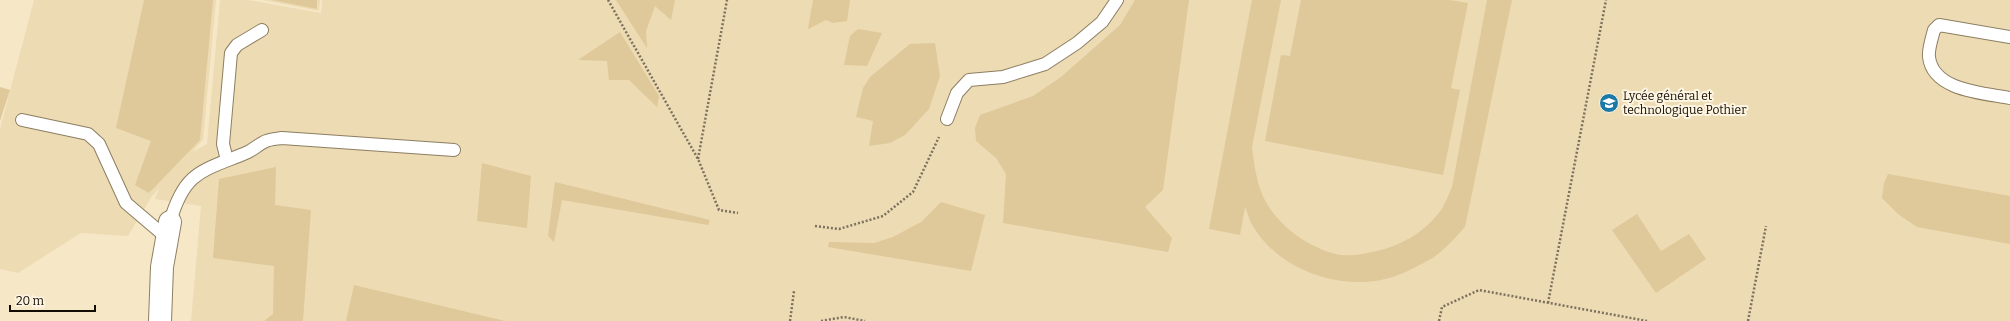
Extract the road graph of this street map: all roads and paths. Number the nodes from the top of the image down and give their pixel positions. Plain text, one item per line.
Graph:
1 (608, 0) edge
2 (727, 0) edge
3 (1117, 0) edge
4 (1606, 0) edge
5 (262, 30) dead end
6 (2010, 37) edge
7 (2010, 98) edge
8 (22, 120) dead end
9 (947, 120) joint
10 (454, 150) dead end
11 (698, 159) junction
12 (227, 160) junction
13 (738, 213) dead end
14 (815, 226) dead end
15 (1766, 226) dead end
16 (168, 229) junction
17 (794, 291) dead end
18 (1548, 303) junction
19 (160, 321) edge
20 (790, 321) edge
21 (821, 321) edge
22 (865, 321) edge
23 (1439, 321) edge
24 (1647, 321) edge
25 (1748, 321) edge

1 - 11 path
2 - 11 path
3 - 9 lane
4 - 18 path
5 - 12 lane
6 - 7 lane
8 - 16 lane
9 - 14 path
10 - 12 lane
11 - 13 path
12 - 16 lane
15 - 25 path
16 - 19 street
17 - 20 path
18 - 23 path
18 - 24 path
21 - 22 path

